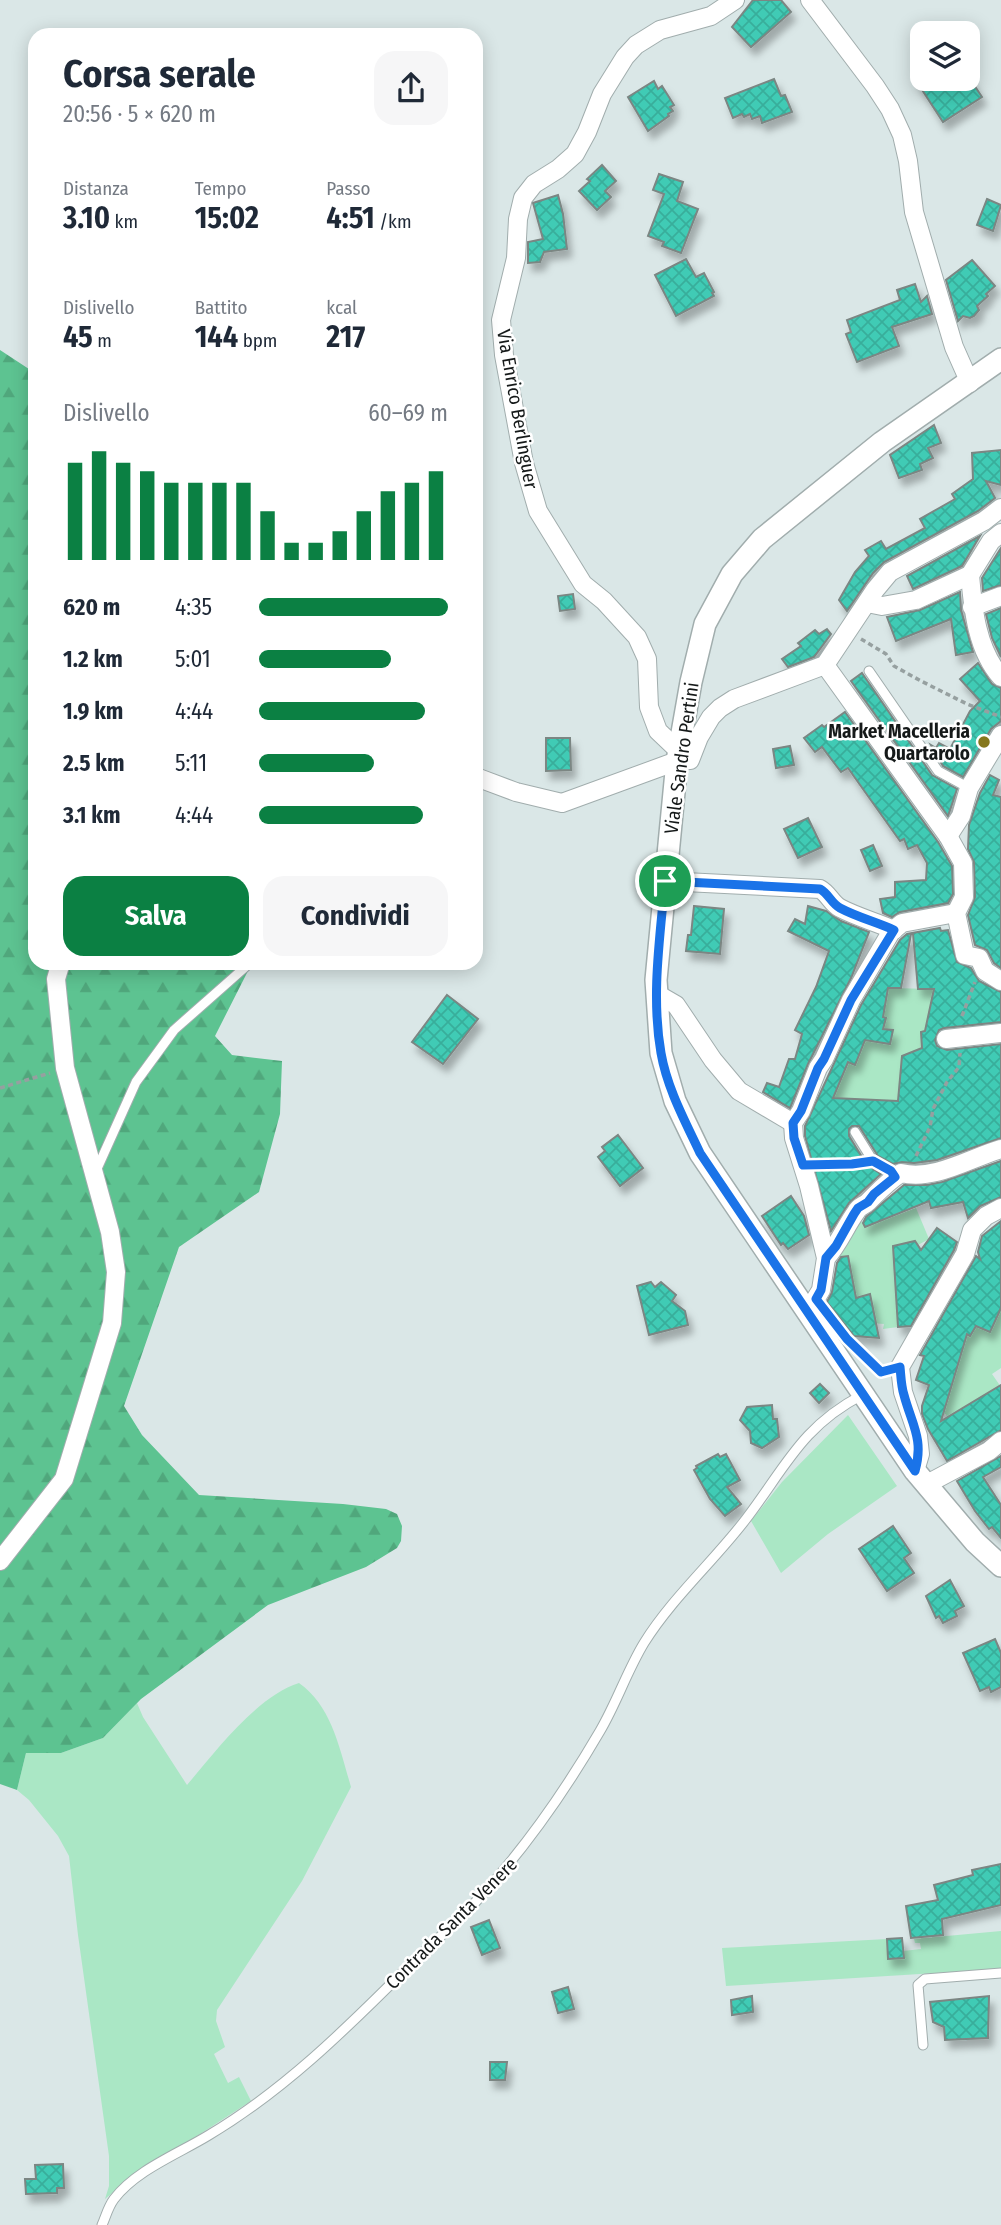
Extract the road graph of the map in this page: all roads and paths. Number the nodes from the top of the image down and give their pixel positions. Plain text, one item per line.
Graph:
1 (735, 0) edge
2 (810, 0) edge
3 (1001, 359) edge
4 (970, 383) junction
5 (1001, 508) edge
6 (1001, 533) edge
7 (970, 575) junction
8 (1001, 596) edge
9 (867, 603) junction
10 (972, 607) junction
11 (871, 645) dead end
12 (825, 665) junction
13 (869, 671) dead end
14 (1001, 677) edge
15 (1001, 717) edge
16 (1001, 735) edge
17 (678, 756) junction
18 (483, 780) edge
19 (969, 788) junction
20 (948, 836) junction
21 (665, 881) junction
22 (956, 913) junction
23 (894, 930) junction
24 (59, 970) edge
25 (242, 970) edge
26 (985, 971) junction
27 (1001, 981) edge
28 (657, 994) junction
29 (962, 1016) dead end
30 (1001, 1033) edge
31 (954, 1039) joint
32 (65, 1068) junction
33 (0, 1087) edge
34 (793, 1123) junction
35 (855, 1132) dead end
36 (1001, 1149) edge
37 (873, 1161) junction
38 (803, 1165) junction
39 (94, 1175) junction
40 (898, 1175) junction
41 (1001, 1208) edge
42 (826, 1258) junction
43 (812, 1305) junction
44 (900, 1367) junction
45 (863, 1395) junction
46 (1001, 1441) edge
47 (921, 1477) junction
48 (0, 1561) edge
49 (1001, 1566) edge
50 (1001, 1973) edge
51 (923, 2045) dead end
52 (102, 2225) edge

1 - 17 street, Via Enrico Berlinguer
2 - 4 street
3 - 4 street, Viale Sandro Pertini
4 - 17 street, Viale Sandro Pertini
5 - 9 street
6 - 7 street
7 - 9 street
7 - 10 street
8 - 10 street
9 - 12 street
10 - 14 street
11 - 15 path
12 - 17 street
12 - 20 street
13 - 19 lane
16 - 19 street
17 - 18 street
17 - 21 street, Viale Sandro Pertini
19 - 20 street
20 - 22 street
21 - 23 street
21 - 28 street, Viale Sandro Pertini
22 - 23 street
22 - 26 street
23 - 34 street
24 - 32 street
25 - 39 lane
26 - 27 street
26 - 29 path
28 - 34 street
28 - 43 street, Viale Sandro Pertini
30 - 31 street
31 - 40 path
32 - 33 path
32 - 39 street
34 - 38 street
35 - 37 lane
36 - 40 street
37 - 38 path
37 - 40 lane
38 - 42 street
39 - 48 street
40 - 42 street
41 - 44 street
42 - 43 street
43 - 44 lane
43 - 45 street, Viale Sandro Pertini
44 - 47 street
45 - 47 street, Viale Sandro Pertini
45 - 52 lane, Contrada Santa Venere
46 - 47 street
47 - 49 street, Viale Sandro Pertini
50 - 51 lane

